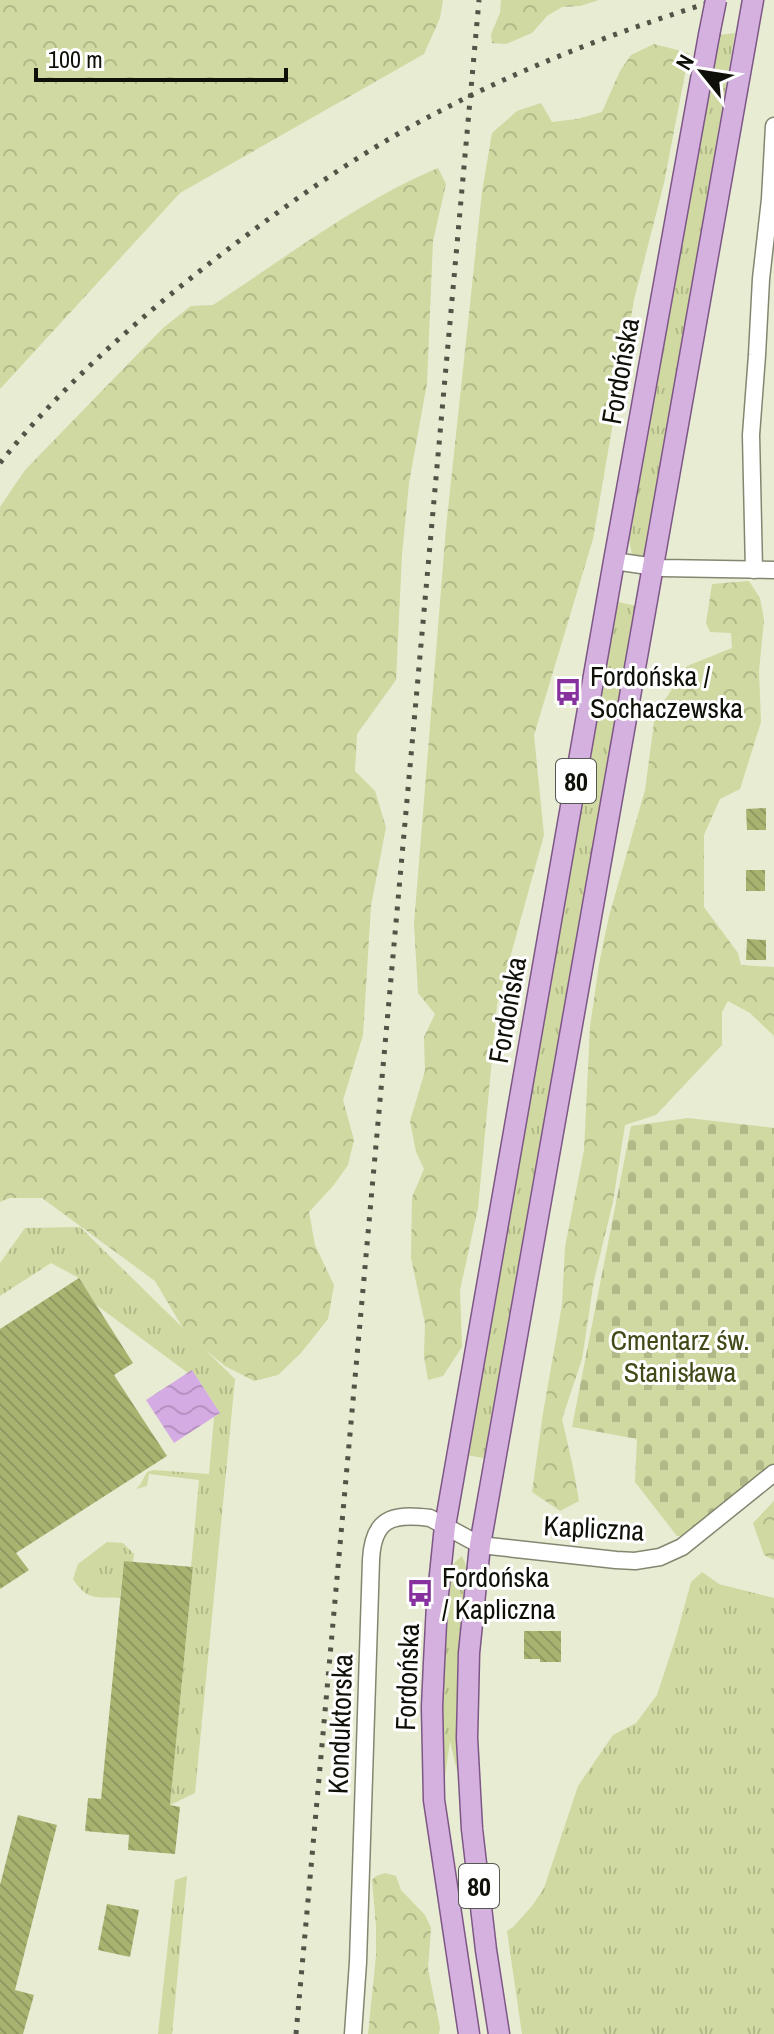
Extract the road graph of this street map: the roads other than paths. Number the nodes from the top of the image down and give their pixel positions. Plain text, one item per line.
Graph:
1 (716, 0) edge
2 (753, 0) edge
3 (774, 126) edge
4 (772, 195) edge
5 (614, 561) junction
6 (652, 566) junction
7 (754, 570) junction
8 (774, 570) edge
9 (774, 1473) edge
10 (445, 1526) junction
11 (480, 1545) junction
12 (353, 2034) edge
13 (469, 2034) edge
14 (499, 2034) edge

1 - 5 main road, Fordońska / 80, bridge
2 - 6 main road, 80
3 - 4 street
4 - 7 street
5 - 6 street
5 - 10 main road, Fordońska / 80
6 - 7 street
6 - 11 main road, 80
7 - 8 street
9 - 11 street, Kapliczna
10 - 11 street, Konduktorska
10 - 12 street, Konduktorska
10 - 13 main road, Fordońska / 80
11 - 14 main road, 80

